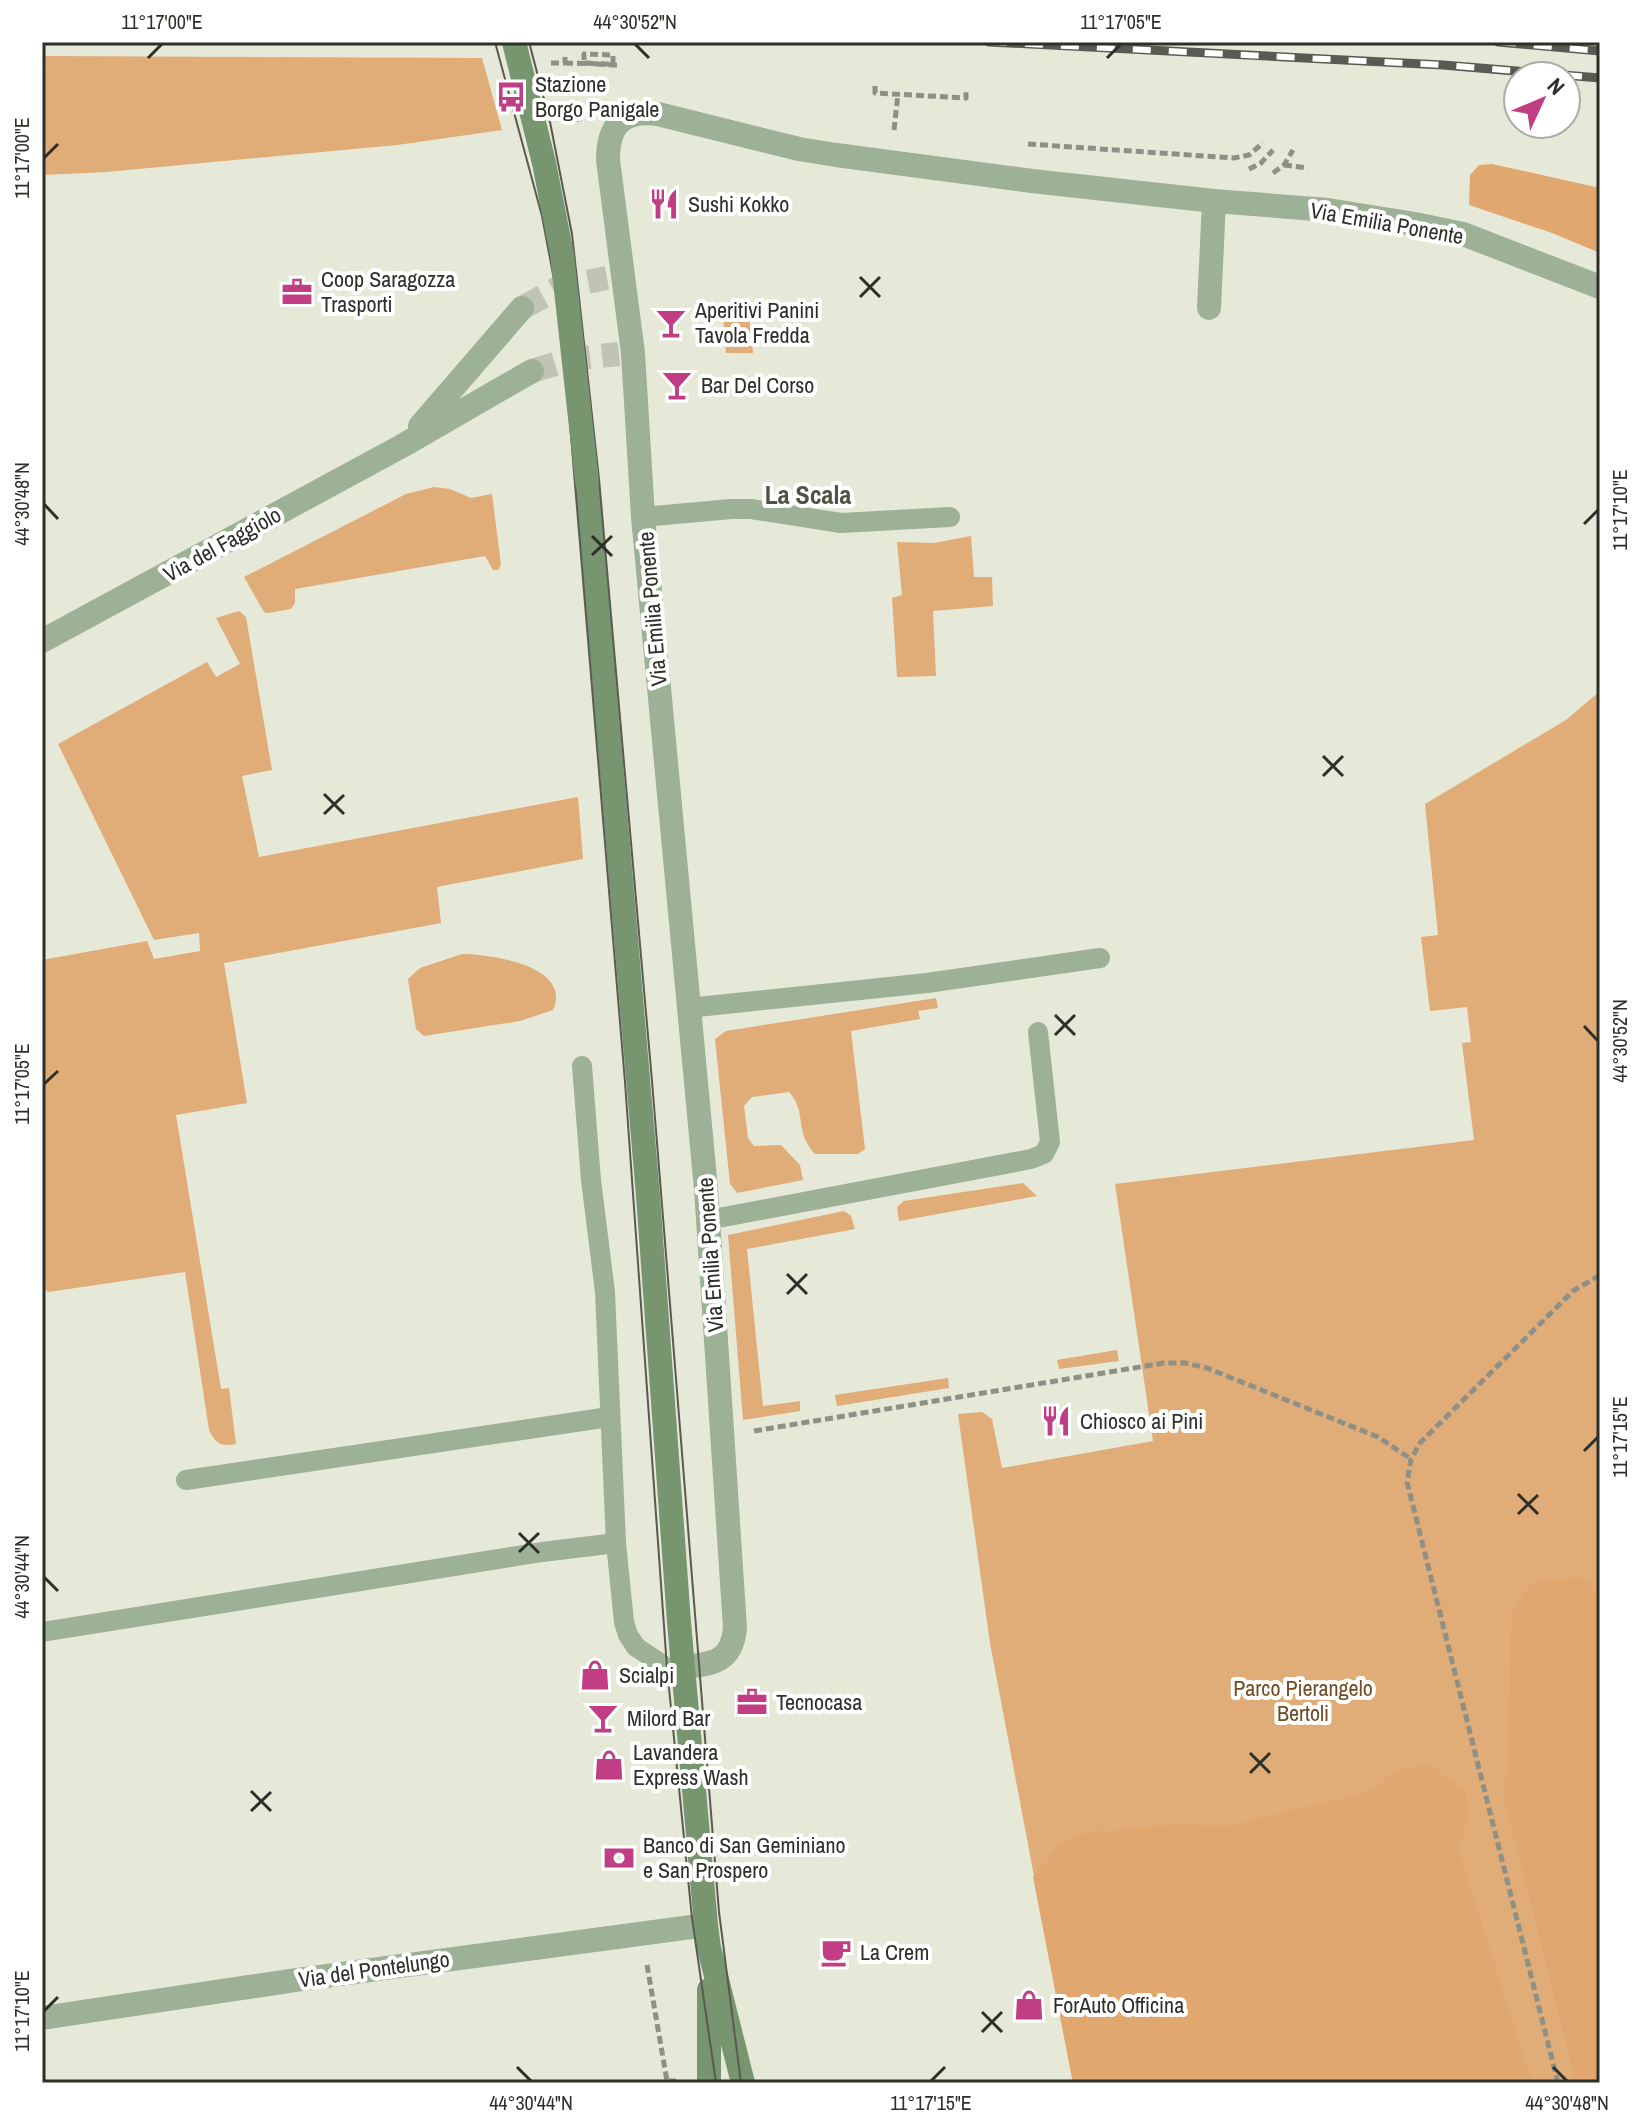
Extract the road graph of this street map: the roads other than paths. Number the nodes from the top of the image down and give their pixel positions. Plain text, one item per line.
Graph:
1 (514, 42) edge
2 (1214, 201) junction
3 (1600, 287) edge
4 (522, 308) tunnel mouth
5 (1209, 308) dead end
6 (532, 371) tunnel mouth
7 (402, 446) junction
8 (643, 517) junction
9 (950, 517) dead end
10 (42, 641) edge
11 (1100, 958) dead end
12 (688, 1008) junction
13 (1038, 1032) dead end
14 (582, 1066) dead end
15 (708, 1220) junction
16 (609, 1417) junction
17 (186, 1480) dead end
18 (616, 1543) junction
19 (42, 1632) edge
20 (684, 1673) junction
21 (707, 1936) junction
22 (42, 2018) edge
23 (709, 2083) edge
24 (743, 2083) edge

1 - 20 main road, bridge
2 - 3 street, Via Emilia Ponente
2 - 5 street
2 - 8 street, Via Emilia Ponente
4 - 7 street, Via del Faggiolo
6 - 7 street, Via del Faggiolo
7 - 10 street, Via del Faggiolo
8 - 9 lane
8 - 12 street, Via Emilia Ponente
11 - 12 lane
12 - 15 street, Via Emilia Ponente
13 - 15 lane
14 - 16 lane
15 - 20 street, Via Emilia Ponente
16 - 17 lane
16 - 18 lane
18 - 19 lane
18 - 20 lane
20 - 21 main road
21 - 22 street, Via del Pontelungo
21 - 23 main road
21 - 24 main road

